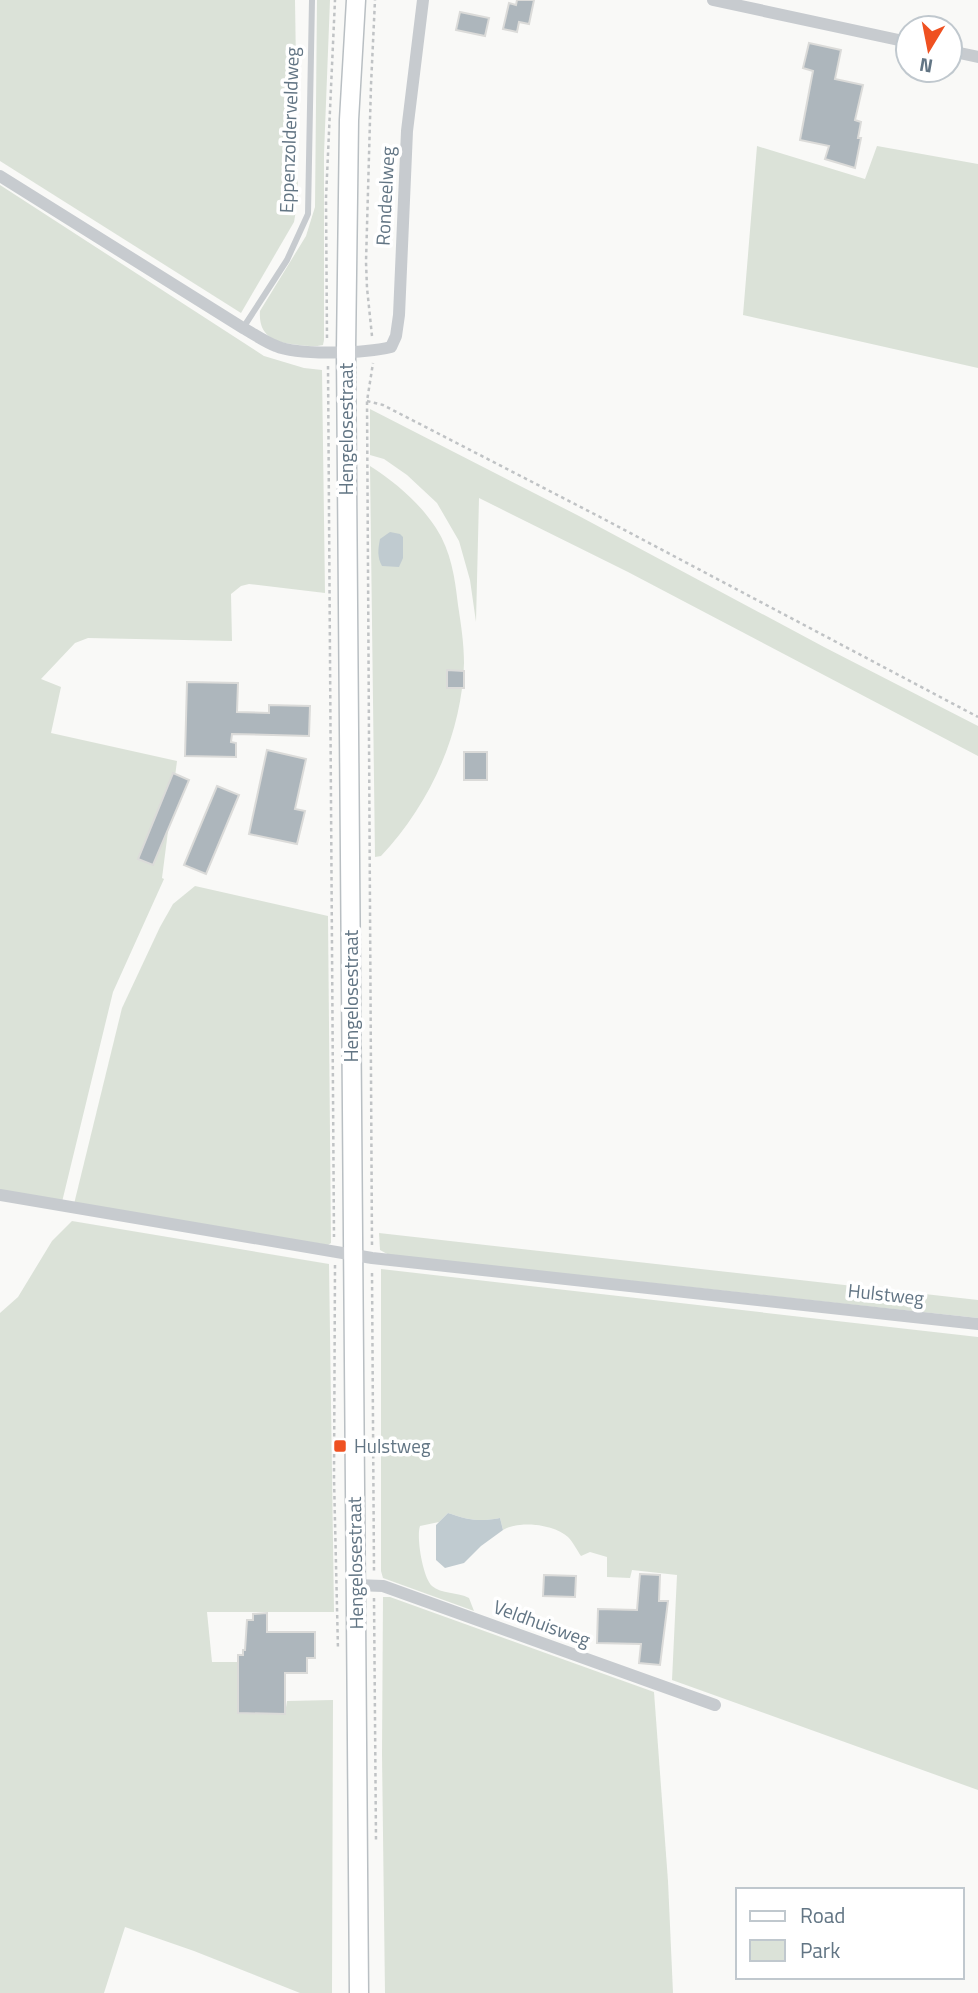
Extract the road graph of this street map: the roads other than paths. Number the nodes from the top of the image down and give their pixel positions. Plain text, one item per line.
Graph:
1 (312, 0) edge
2 (356, 0) edge
3 (423, 0) edge
4 (713, 0) edge
5 (894, 39) edge
6 (0, 176) edge
7 (243, 328) junction
8 (337, 351) junction
9 (0, 1195) edge
10 (362, 1257) junction
11 (978, 1324) edge
12 (355, 1586) junction
13 (715, 1705) dead end
14 (359, 1993) edge

1 - 7 lane, Eppenzolderveldweg
2 - 8 main road, Hengelosestraat
3 - 8 street, Rondeelweg
4 - 5 street
6 - 7 street
7 - 8 street
8 - 10 main road, Hengelosestraat
9 - 10 street, Hulstweg
10 - 11 street, Hulstweg
10 - 12 main road, Hengelosestraat
12 - 13 street, Veldhuisweg
12 - 14 main road, Hengelosestraat

